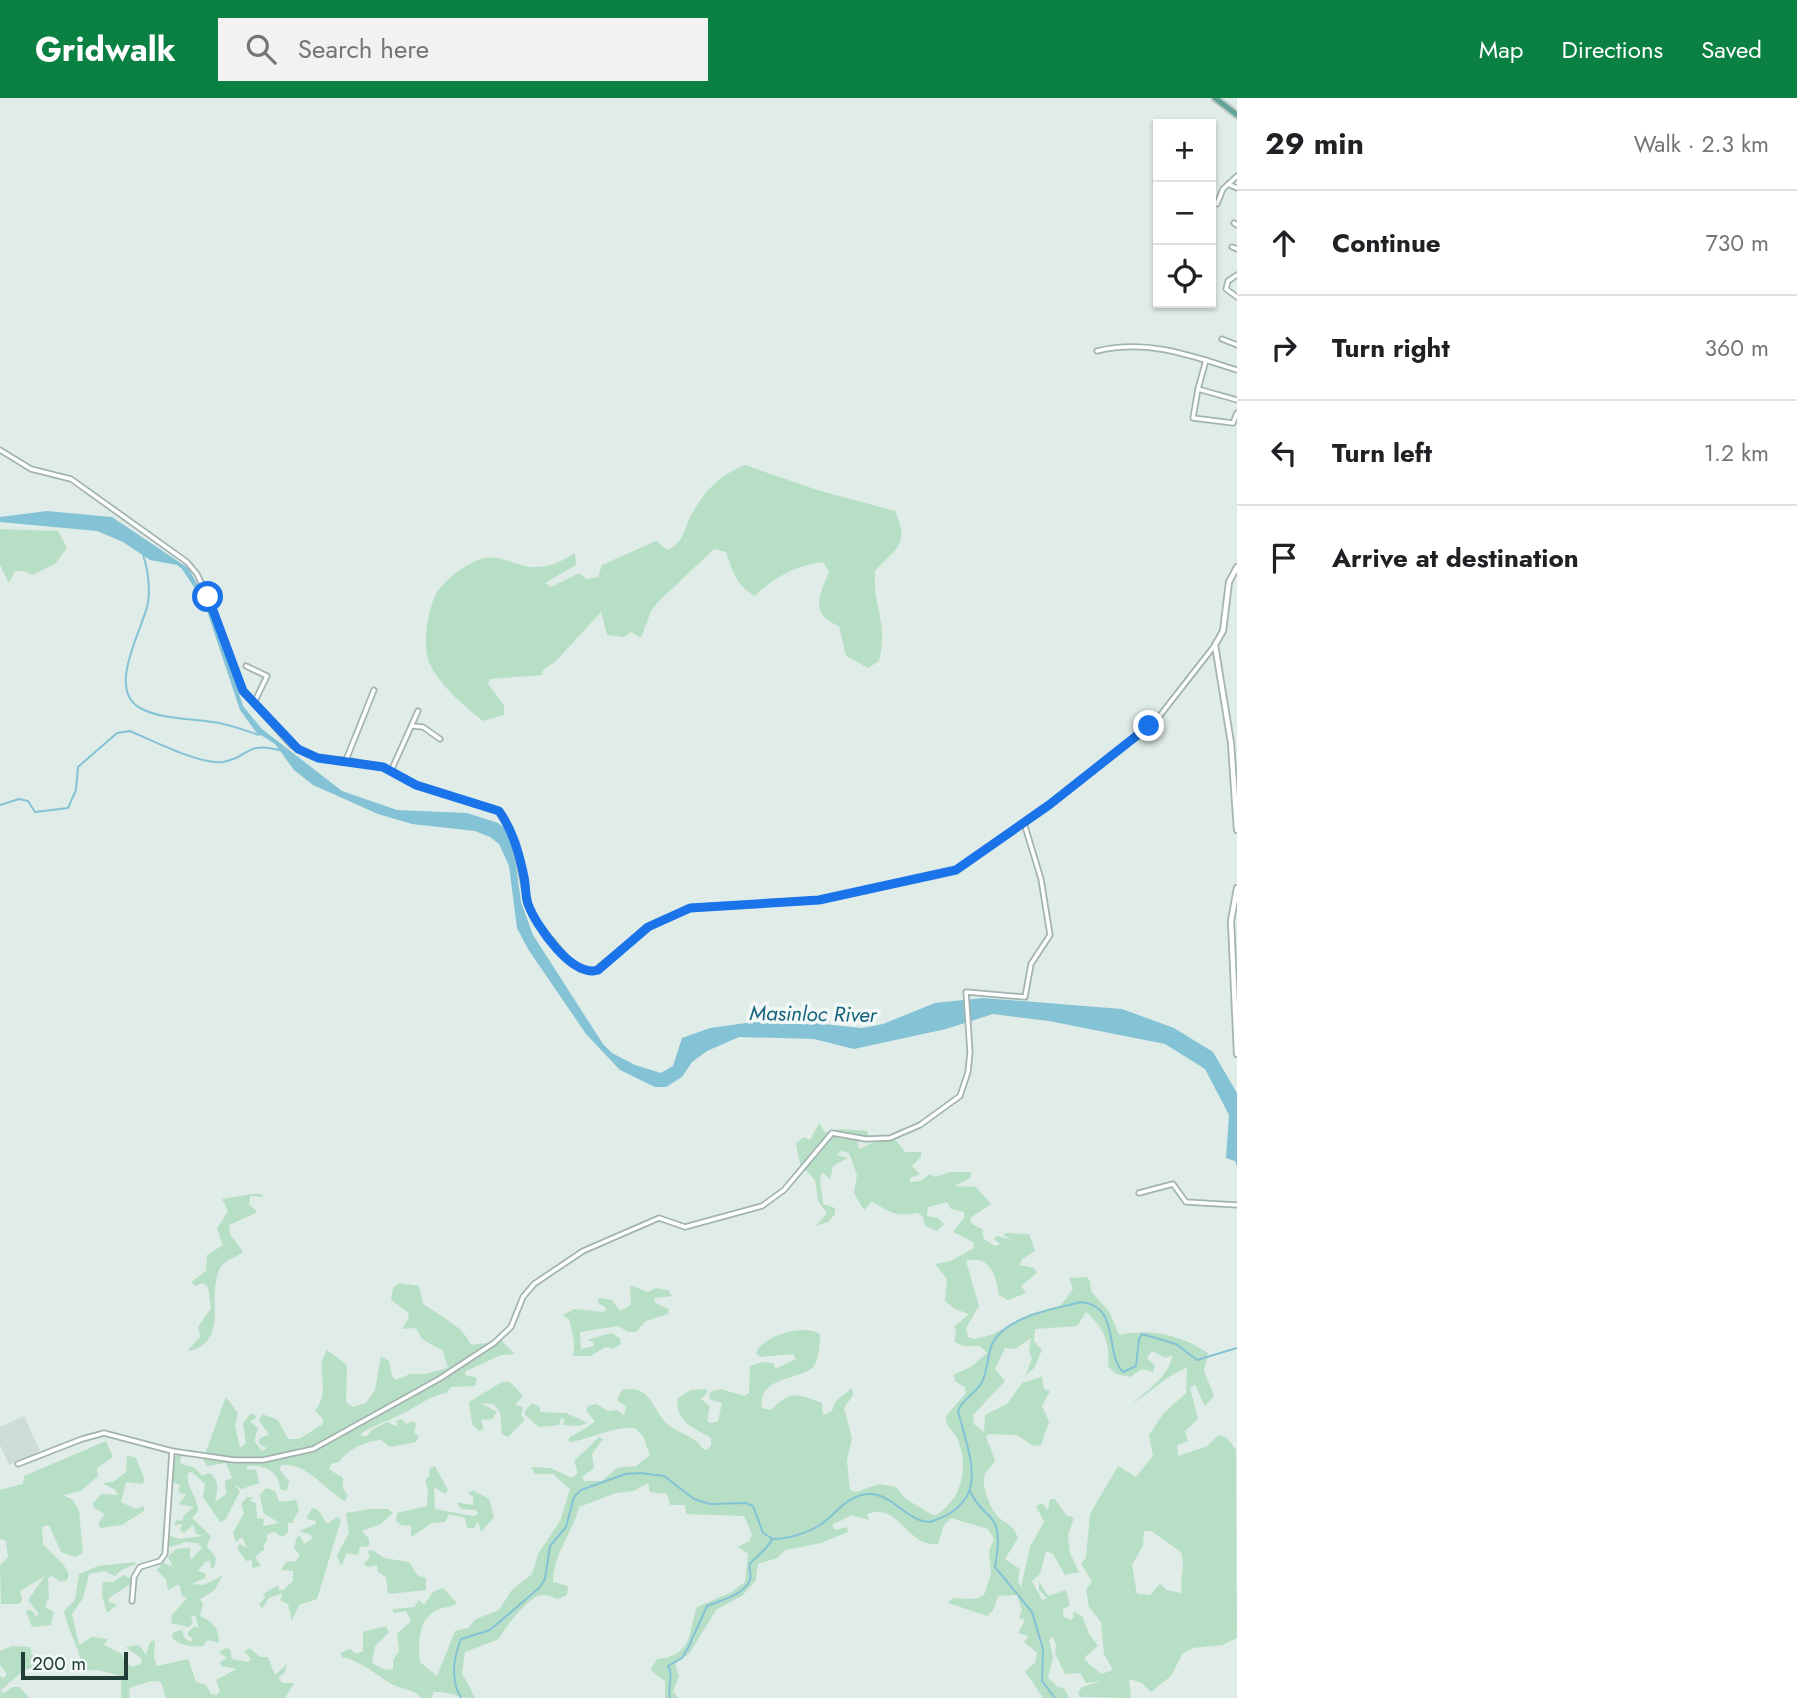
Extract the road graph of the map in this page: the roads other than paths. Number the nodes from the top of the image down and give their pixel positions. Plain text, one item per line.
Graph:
1 (1215, 98) edge
2 (1237, 115) edge
3 (1237, 176) edge
4 (1228, 184) junction
5 (1237, 188) edge
6 (1217, 204) dead end
7 (1237, 275) edge
8 (1237, 297) edge
9 (1222, 340) dead end
10 (1237, 345) edge
11 (1097, 351) dead end
12 (1206, 360) junction
13 (1237, 370) edge
14 (1198, 389) junction
15 (1237, 400) edge
16 (1237, 413) edge
17 (0, 450) edge
18 (1237, 567) edge
19 (1215, 645) junction
20 (246, 666) dead end
21 (374, 690) dead end
22 (255, 701) junction
23 (418, 711) dead end
24 (412, 726) junction
25 (440, 739) dead end
26 (345, 760) junction
27 (391, 771) junction
28 (1024, 823) junction
29 (1237, 830) edge
30 (1237, 888) edge
31 (1237, 1054) edge
32 (1139, 1193) dead end
33 (1237, 1205) edge
34 (172, 1451) junction
35 (18, 1464) dead end
36 (132, 1601) dead end

1 - 2 main road
3 - 4 street
4 - 5 street
4 - 6 street
7 - 8 street
9 - 10 street
11 - 12 street
12 - 13 street
12 - 14 street
14 - 15 street
14 - 16 street
17 - 22 street
18 - 19 street
19 - 28 street
19 - 29 street
20 - 22 street
21 - 26 street
22 - 26 street
23 - 24 street
24 - 25 street
24 - 27 street
26 - 27 street
27 - 28 street
28 - 34 street
30 - 31 street
32 - 33 street
34 - 35 street
34 - 36 street

